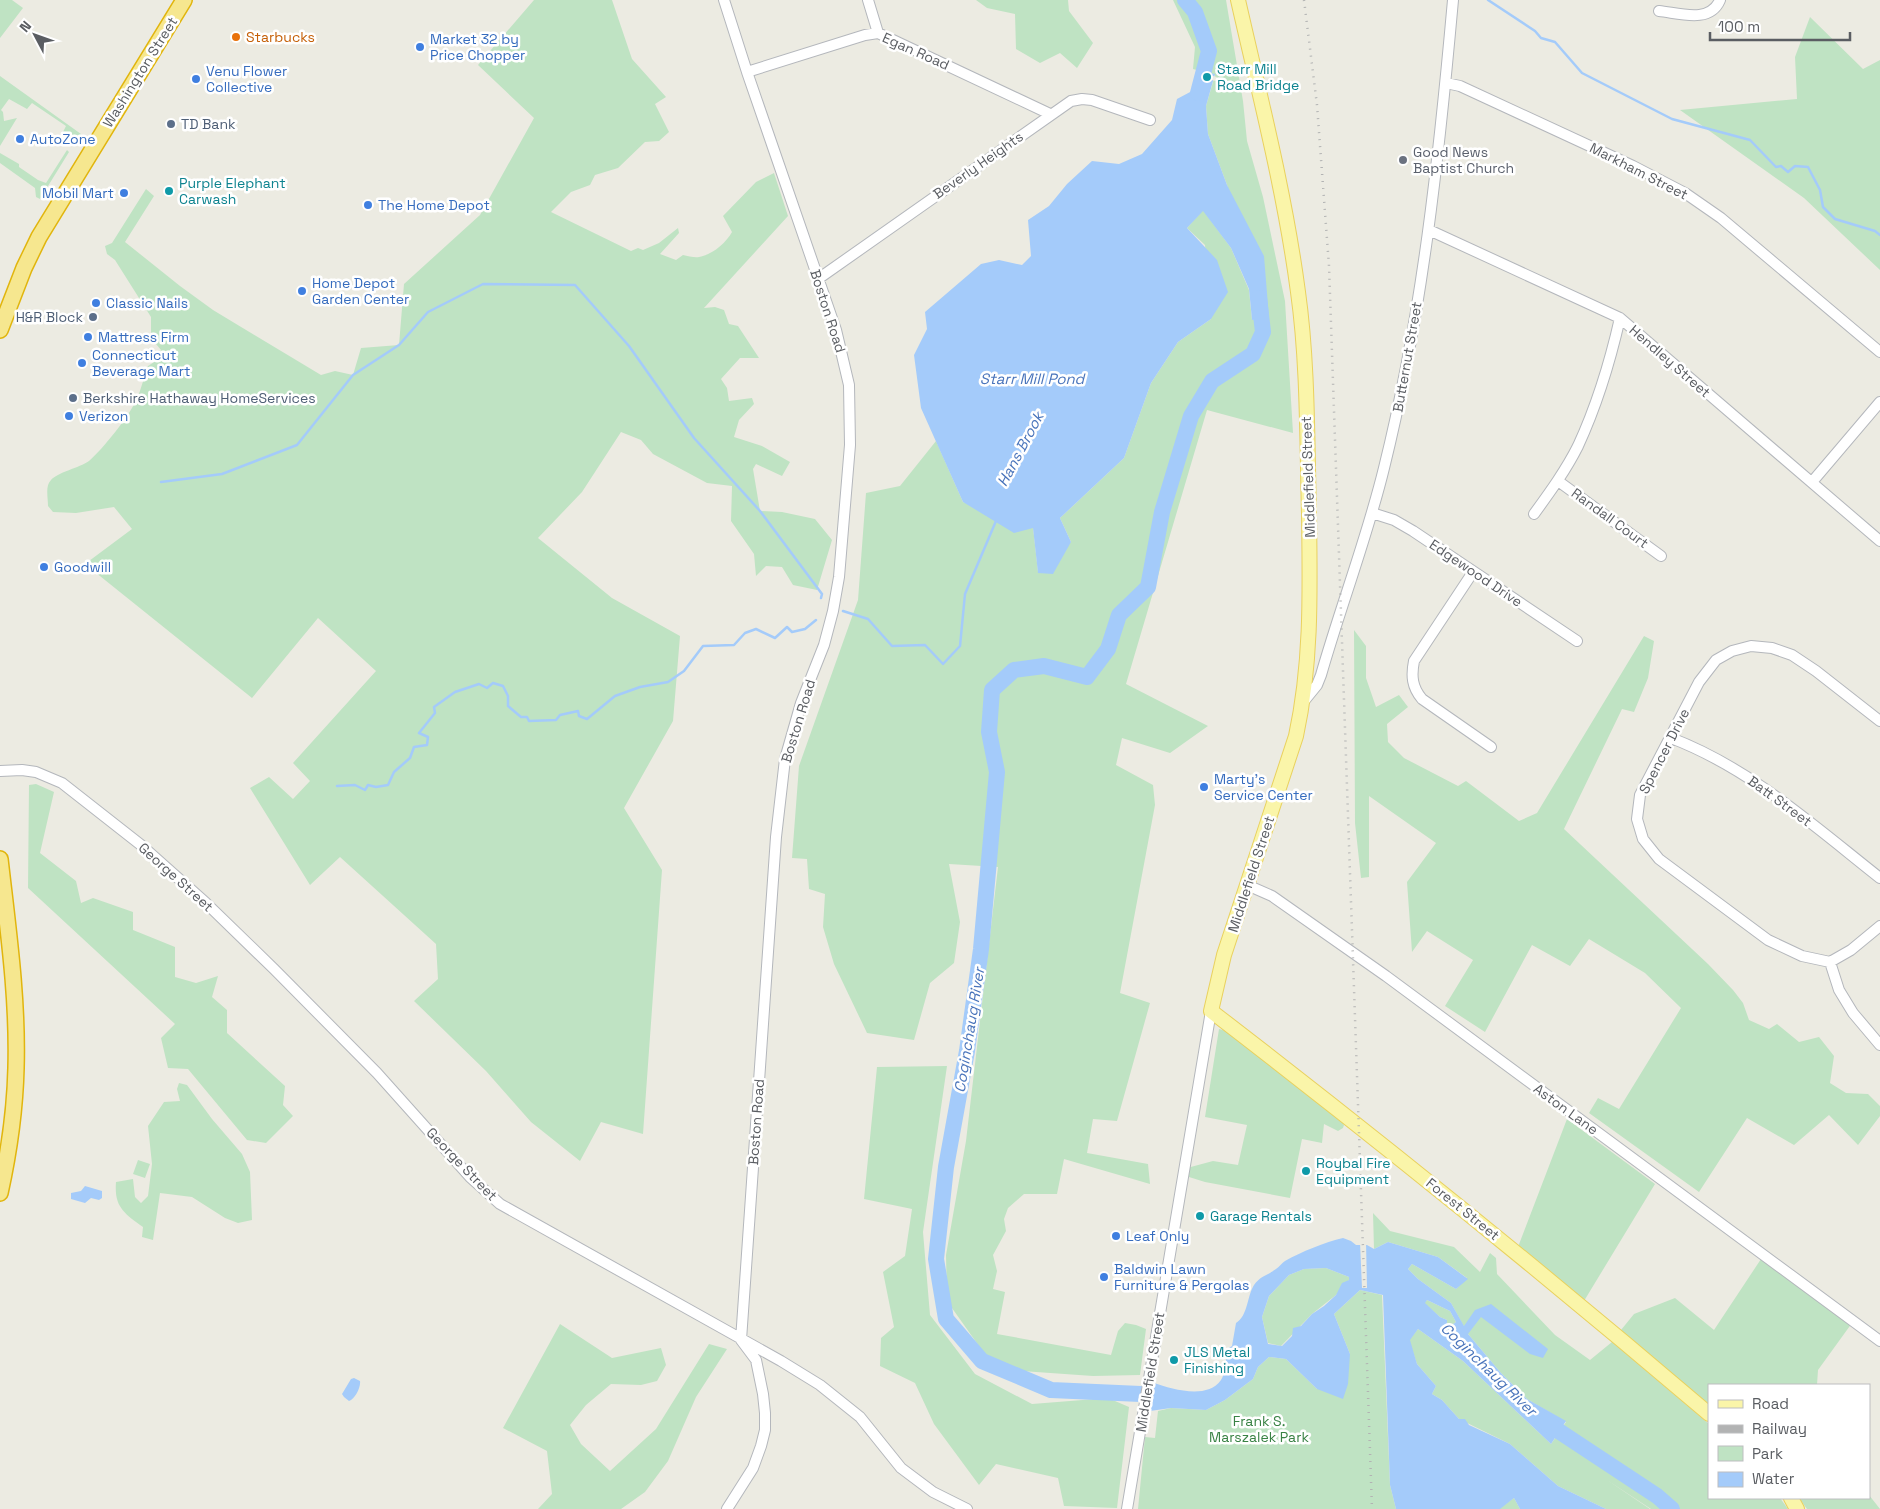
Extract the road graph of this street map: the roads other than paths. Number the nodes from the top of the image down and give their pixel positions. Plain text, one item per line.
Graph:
1 (184, 0) edge
2 (724, 0) edge
3 (868, 0) edge
4 (1238, 0) edge
5 (1453, 0) edge
6 (1720, 0) edge
7 (1659, 11) dead end
8 (878, 33) junction
9 (747, 72) junction
10 (1446, 83) junction
11 (1050, 114) junction
12 (1150, 120) dead end
13 (1429, 230) junction
14 (818, 279) junction
15 (1620, 318) junction
16 (0, 330) edge
17 (1880, 352) edge
18 (1880, 402) edge
19 (1558, 481) junction
20 (1812, 482) junction
21 (1372, 513) junction
22 (1534, 514) dead end
23 (1880, 541) edge
24 (1661, 556) dead end
25 (1473, 572) junction
26 (1576, 641) dead end
27 (1304, 701) junction
28 (1880, 721) edge
29 (1671, 738) junction
30 (1491, 748) dead end
31 (0, 771) edge
32 (0, 859) edge
33 (1880, 878) edge
34 (1247, 885) junction
35 (1880, 926) edge
36 (1830, 962) junction
37 (1211, 1011) junction
38 (1880, 1045) edge
39 (0, 1193) edge
40 (741, 1340) junction
41 (1880, 1341) edge
42 (1708, 1413) edge
43 (727, 1509) edge
44 (967, 1509) edge
45 (1127, 1509) edge

1 - 16 highway, Washington Street
2 - 9 street, Boston Road
3 - 8 street
4 - 27 main road, Middlefield Street
5 - 10 street, Butternut Street
6 - 7 street
8 - 9 street, Egan Road
8 - 11 street, Egan Road
9 - 14 street, Boston Road
10 - 13 street, Butternut Street
10 - 17 street, Markham Street
11 - 12 street, Beverly Heights
11 - 14 street, Beverly Heights
13 - 15 street, Hendley Street
13 - 21 street, Butternut Street
14 - 40 street, Boston Road
15 - 19 street
15 - 20 street, Hendley Street
18 - 20 street
19 - 22 street
19 - 24 street, Randall Court
20 - 23 street, Hendley Street
21 - 25 street, Edgewood Drive
21 - 27 street, Butternut Street
25 - 26 street, Edgewood Drive
25 - 30 street
27 - 34 main road, Middlefield Street
28 - 29 street, Spencer Drive
29 - 33 street, Batt Street
29 - 36 street, Spencer Drive
31 - 40 street, George Street
32 - 39 highway
34 - 37 main road, Middlefield Street
34 - 41 street, Aston Lane
35 - 36 street
36 - 38 street
37 - 42 main road, Forest Street
37 - 45 street, Middlefield Street
40 - 43 street
40 - 44 street, George Street

